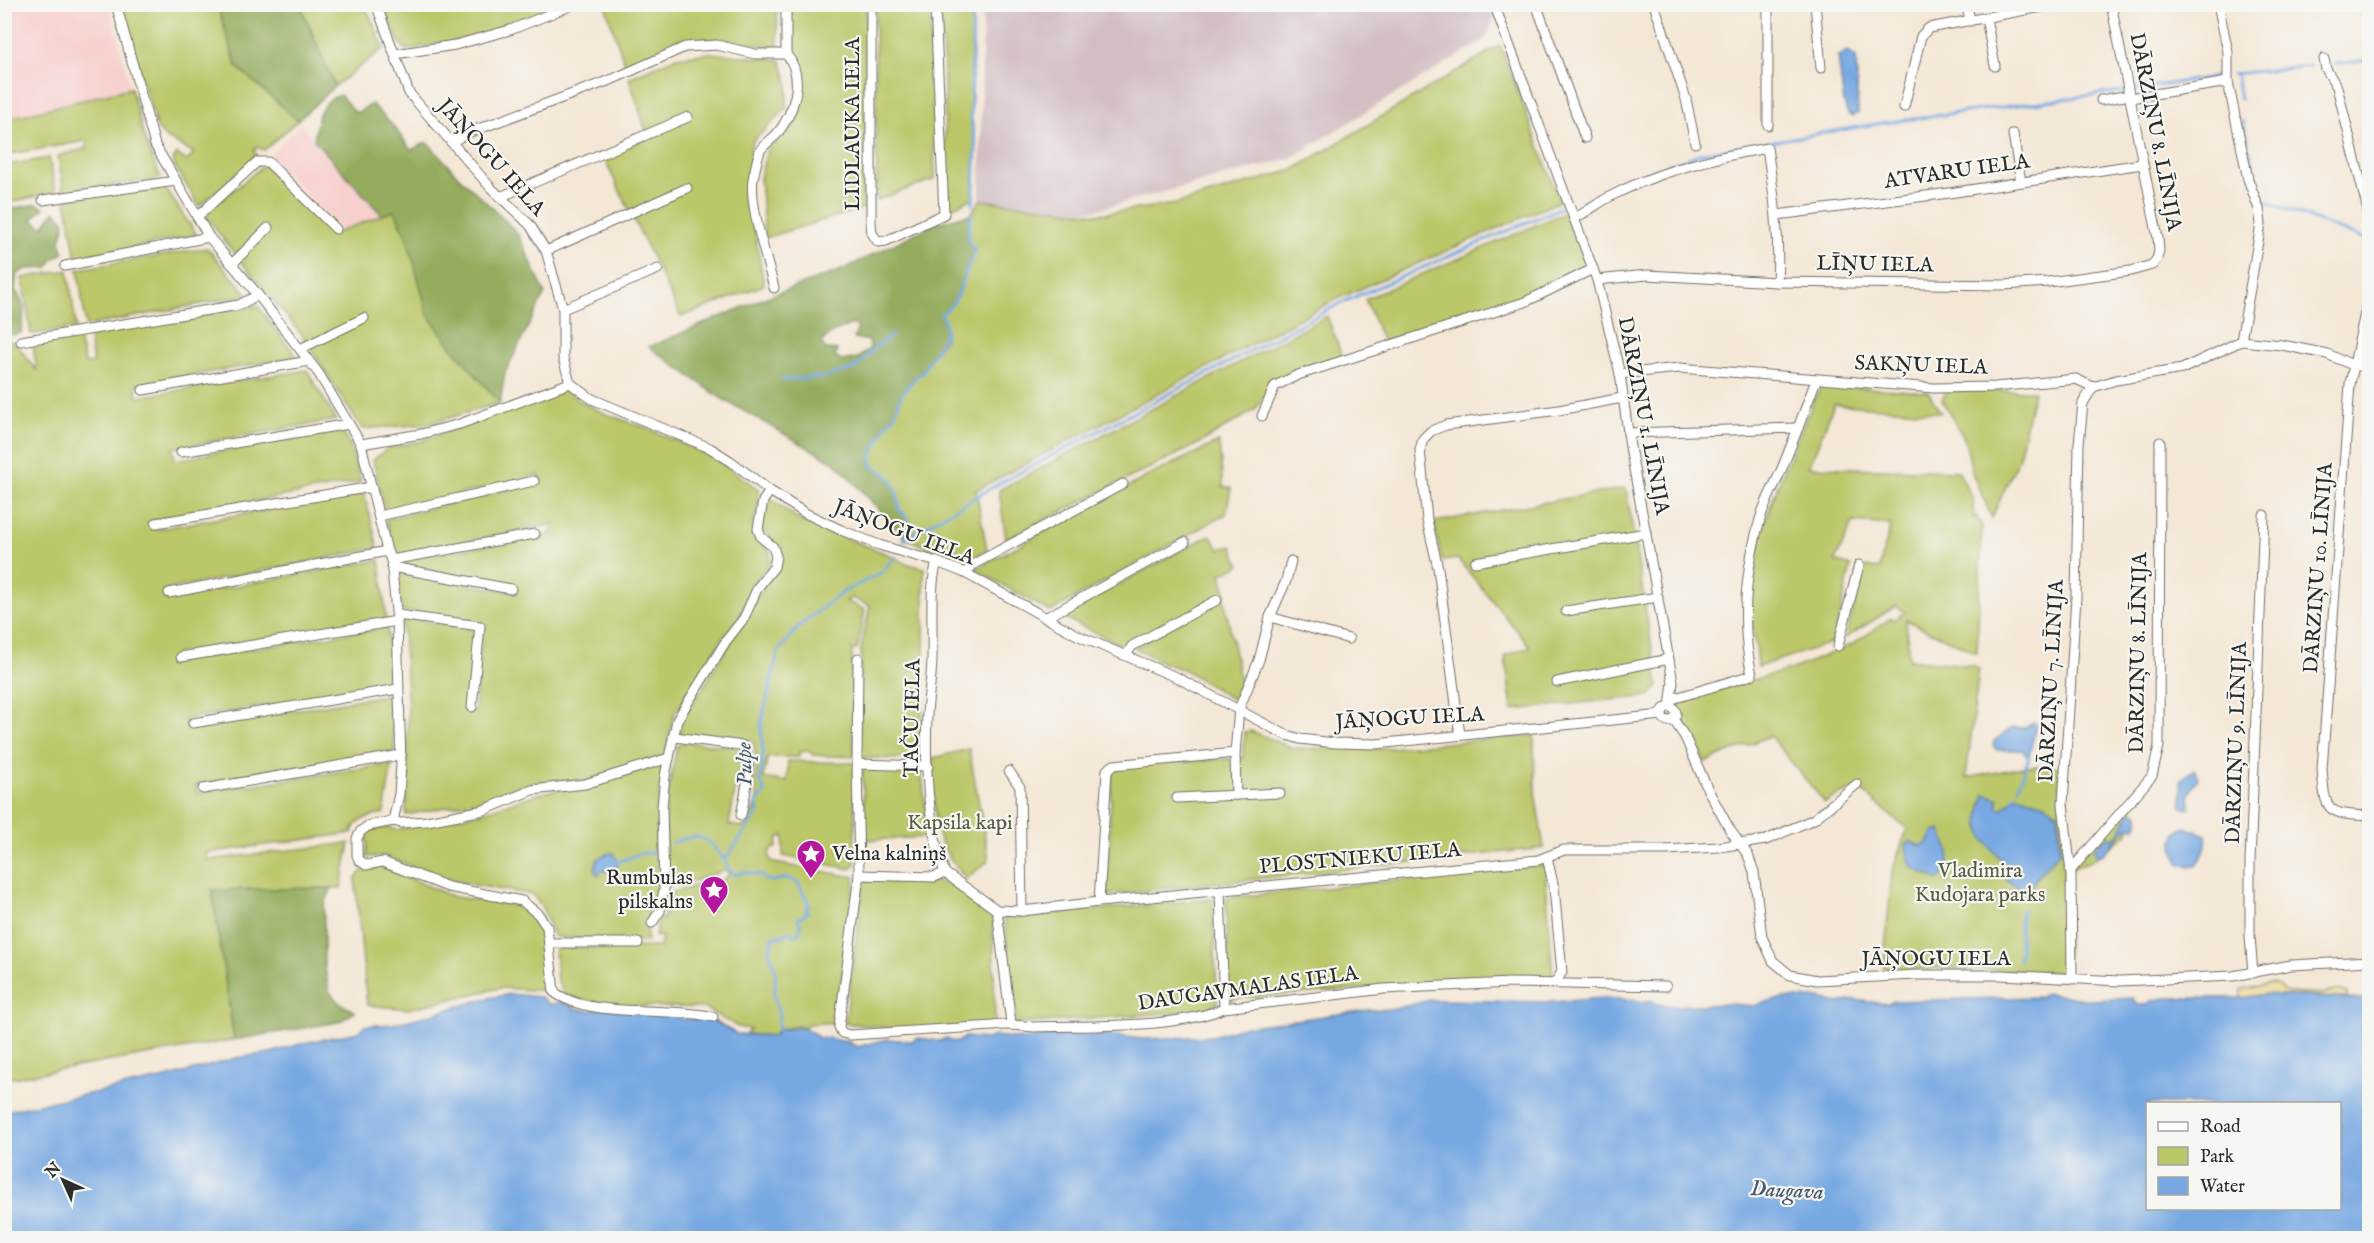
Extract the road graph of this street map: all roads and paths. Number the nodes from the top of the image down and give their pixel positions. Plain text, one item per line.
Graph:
1 (116, 4) edge
2 (376, 4) edge
3 (575, 4) edge
4 (786, 4) edge
5 (871, 4) edge
6 (935, 4) edge
7 (1494, 4) edge
8 (1536, 4) edge
9 (1654, 4) edge
10 (1768, 4) edge
11 (1815, 4) edge
12 (1967, 4) edge
13 (2058, 4) edge
14 (2110, 4) edge
15 (2218, 4) edge
16 (1986, 18) junction
17 (1970, 21) junction
18 (395, 54) junction
19 (786, 54) junction
20 (2324, 59) dead end
21 (1995, 66) dead end
22 (1821, 68) dead end
23 (2228, 82) junction
24 (2130, 97) junction
25 (2101, 100) dead end
26 (1904, 107) dead end
27 (688, 117) dead end
28 (1768, 125) dead end
29 (2013, 135) dead end
30 (1585, 138) dead end
31 (451, 142) junction
32 (1695, 143) dead end
33 (2142, 164) junction
34 (176, 182) junction
35 (2021, 182) junction
36 (687, 188) dead end
37 (500, 196) junction
38 (44, 200) dead end
39 (1777, 215) junction
40 (197, 217) junction
41 (1575, 218) junction
42 (2370, 219) edge
43 (268, 228) dead end
44 (336, 230) dead end
45 (209, 237) junction
46 (546, 251) junction
47 (232, 264) junction
48 (2151, 265) joint
49 (65, 266) dead end
50 (1593, 269) junction
51 (658, 270) dead end
52 (1597, 280) junction
53 (1778, 282) junction
54 (774, 288) dead end
55 (2370, 289) edge
56 (258, 295) junction
57 (563, 309) junction
58 (364, 318) dead end
59 (21, 341) dead end
60 (2241, 341) junction
61 (300, 349) junction
62 (309, 361) junction
63 (2355, 366) junction
64 (2370, 366) edge
65 (1620, 374) junction
66 (1816, 380) junction
67 (570, 383) junction
68 (2093, 387) junction
69 (143, 390) dead end
70 (1622, 398) junction
71 (1262, 416) dead end
72 (349, 424) junction
73 (1798, 428) junction
74 (1628, 433) junction
75 (2160, 442) dead end
76 (361, 444) junction
77 (181, 452) dead end
78 (534, 481) dead end
79 (1123, 484) dead end
80 (372, 487) junction
81 (770, 491) junction
82 (2264, 515) dead end
83 (379, 516) junction
84 (156, 524) dead end
85 (1646, 533) junction
86 (536, 534) dead end
87 (1185, 542) dead end
88 (390, 559) junction
89 (1291, 561) dead end
90 (938, 562) junction
91 (1475, 562) dead end
92 (1859, 565) dead end
93 (964, 573) junction
94 (511, 589) dead end
95 (169, 593) dead end
96 (1658, 597) junction
97 (1217, 600) dead end
98 (1566, 611) dead end
99 (1270, 617) junction
100 (397, 618) junction
101 (1045, 618) junction
102 (1349, 639) dead end
103 (1838, 646) dead end
104 (1126, 655) junction
105 (181, 657) dead end
106 (858, 658) dead end
107 (1669, 659) junction
108 (1557, 682) dead end
109 (398, 689) junction
110 (1671, 703) junction
111 (472, 707) dead end
112 (1239, 709) junction
113 (1662, 715) junction
114 (1673, 720) junction
115 (193, 723) dead end
116 (1460, 735) junction
117 (675, 737) junction
118 (1235, 753) junction
119 (401, 756) junction
120 (669, 758) junction
121 (857, 764) junction
122 (928, 765) junction
123 (1009, 771) dead end
124 (1857, 784) dead end
125 (203, 789) dead end
126 (1280, 793) dead end
127 (1236, 795) junction
128 (1177, 798) dead end
129 (741, 815) dead end
130 (2370, 816) edge
131 (393, 821) junction
132 (1740, 844) junction
133 (1547, 856) junction
134 (2070, 871) junction
135 (945, 873) junction
136 (859, 874) junction
137 (1220, 890) junction
138 (1099, 902) junction
139 (997, 910) junction
140 (1022, 911) junction
141 (652, 923) dead end
142 (550, 943) junction
143 (638, 943) dead end
144 (2370, 961) edge
145 (2253, 973) junction
146 (2072, 979) junction
147 (1555, 984) junction
148 (1666, 986) dead end
149 (1224, 1008) junction
150 (713, 1017) dead end
151 (1011, 1023) junction

1 - 34 street
2 - 18 street, JĀŅOGU IELA
3 - 18 street
4 - 19 street
5 - 6 street, LIDLAUKA IELA
7 - 41 street, DĀRZIŅU 1. LĪNIJA
8 - 30 street
9 - 32 street
10 - 28 street
11 - 22 street
12 - 17 street
13 - 16 street
14 - 24 street, DĀRZIŅU 8. LĪNIJA
15 - 23 street
16 - 17 street
16 - 21 street
17 - 26 street
18 - 31 street, JĀŅOGU IELA
19 - 31 street
19 - 54 street
20 - 42 street
23 - 24 street
23 - 60 street
24 - 25 street
24 - 33 street, DĀRZIŅU 8. LĪNIJA
27 - 37 street
29 - 35 street
31 - 37 street, JĀŅOGU IELA
33 - 35 street, ATVARU IELA
33 - 48 street, DĀRZIŅU 8. LĪNIJA
34 - 38 street
34 - 40 street
35 - 39 street, ATVARU IELA
36 - 46 street
37 - 46 street, JĀŅOGU IELA
39 - 41 street
39 - 53 street
40 - 44 street
40 - 45 street
41 - 50 street, DĀRZIŅU 1. LĪNIJA
43 - 47 street
45 - 47 street
45 - 49 street
46 - 57 street, JĀŅOGU IELA
47 - 56 street
48 - 53 street, LĪŅU IELA
50 - 52 street, DĀRZIŅU 1. LĪNIJA
50 - 71 street
51 - 57 street
52 - 53 street, LĪŅU IELA
52 - 65 street, DĀRZIŅU 1. LĪNIJA
55 - 63 street, DĀRZIŅU 10. LĪNIJA
56 - 59 street
56 - 61 street
57 - 67 street, JĀŅOGU IELA
58 - 61 street
60 - 63 street
60 - 68 street, SAKŅU IELA
61 - 62 street
62 - 69 street
62 - 72 street
63 - 64 street
63 - 130 street, DĀRZIŅU 10. LĪNIJA
65 - 66 street, SAKŅU IELA
65 - 70 street, DĀRZIŅU 1. LĪNIJA
66 - 68 street, SAKŅU IELA
66 - 73 street
67 - 76 street
67 - 81 street, JĀŅOGU IELA
68 - 134 street, DĀRZIŅU 7. LĪNIJA
70 - 74 street, DĀRZIŅU 1. LĪNIJA
70 - 116 street
72 - 76 street
72 - 77 street
73 - 74 street
73 - 110 street
74 - 85 street, DĀRZIŅU 1. LĪNIJA
75 - 134 street, DĀRZIŅU 8. LĪNIJA
76 - 80 street
78 - 83 street
79 - 93 street
80 - 83 street
80 - 84 street
81 - 90 street, JĀŅOGU IELA
81 - 117 street
82 - 145 street, DĀRZIŅU 9. LĪNIJA
83 - 88 street
85 - 91 street
85 - 96 street, DĀRZIŅU 1. LĪNIJA
86 - 88 street
87 - 101 street
88 - 94 street
88 - 95 street
88 - 100 street
89 - 99 street
90 - 93 street, JĀŅOGU IELA
90 - 122 street, TAČU IELA
92 - 103 street
93 - 101 street, JĀŅOGU IELA
96 - 98 street
96 - 107 street, DĀRZIŅU 1. LĪNIJA
97 - 104 street
99 - 102 street
99 - 112 street
100 - 105 street
100 - 109 street
100 - 111 street
101 - 104 street, JĀŅOGU IELA
104 - 112 street, JĀŅOGU IELA
106 - 121 street
107 - 108 street
107 - 110 street, DĀRZIŅU 1. LĪNIJA
109 - 115 street
109 - 119 street
110 - 113 street
110 - 114 street, JĀŅOGU IELA
112 - 116 street, JĀŅOGU IELA
112 - 118 street
113 - 114 street
113 - 116 street, JĀŅOGU IELA
114 - 132 street, JĀŅOGU IELA
117 - 120 street
117 - 129 street
118 - 127 street
118 - 138 street
119 - 125 street
119 - 131 street
120 - 131 street
120 - 141 street
121 - 122 street
121 - 136 street
122 - 135 street, TAČU IELA
123 - 140 street
124 - 132 street, PLOSTNIEKU IELA
126 - 127 street
127 - 128 street
131 - 142 street
132 - 133 street, PLOSTNIEKU IELA
132 - 146 street, JĀŅOGU IELA
133 - 137 street, PLOSTNIEKU IELA
133 - 147 street
134 - 146 street, DĀRZIŅU 7. LĪNIJA
135 - 136 street
135 - 139 street
136 - 151 street, DAUGAVMALAS IELA
137 - 138 street, PLOSTNIEKU IELA
137 - 149 street
138 - 140 street, PLOSTNIEKU IELA
139 - 140 street, PLOSTNIEKU IELA
139 - 151 street
142 - 143 street
142 - 150 street
144 - 145 street, JĀŅOGU IELA
145 - 146 street, JĀŅOGU IELA
147 - 148 street, DAUGAVMALAS IELA
147 - 149 street, DAUGAVMALAS IELA
149 - 151 street, DAUGAVMALAS IELA

